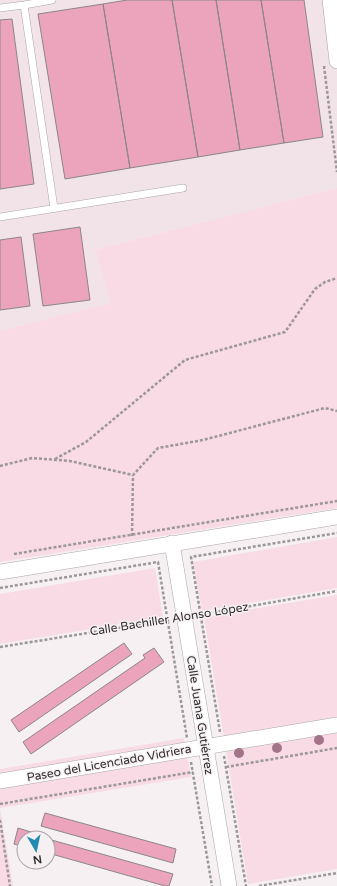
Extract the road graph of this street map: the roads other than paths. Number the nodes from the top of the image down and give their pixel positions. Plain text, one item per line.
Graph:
1 (52, 0) edge
2 (330, 0) edge
3 (24, 5) junction
4 (0, 8) edge
5 (330, 62) edge
6 (183, 188) dead end
7 (54, 208) junction
8 (0, 217) edge
9 (337, 517) edge
10 (172, 543) junction
11 (0, 572) edge
12 (337, 725) edge
13 (205, 747) junction
14 (0, 781) edge
15 (229, 886) edge

1 - 3 lane
2 - 5 street
3 - 4 lane
3 - 7 lane
6 - 7 lane
7 - 8 lane
9 - 10 street
10 - 11 street
10 - 13 street, Calle Juana Gutiérrez
12 - 13 street, Paseo del Licenciado Vidriera
13 - 14 street, Paseo del Licenciado Vidriera
13 - 15 street, Calle Juana Gutiérrez

